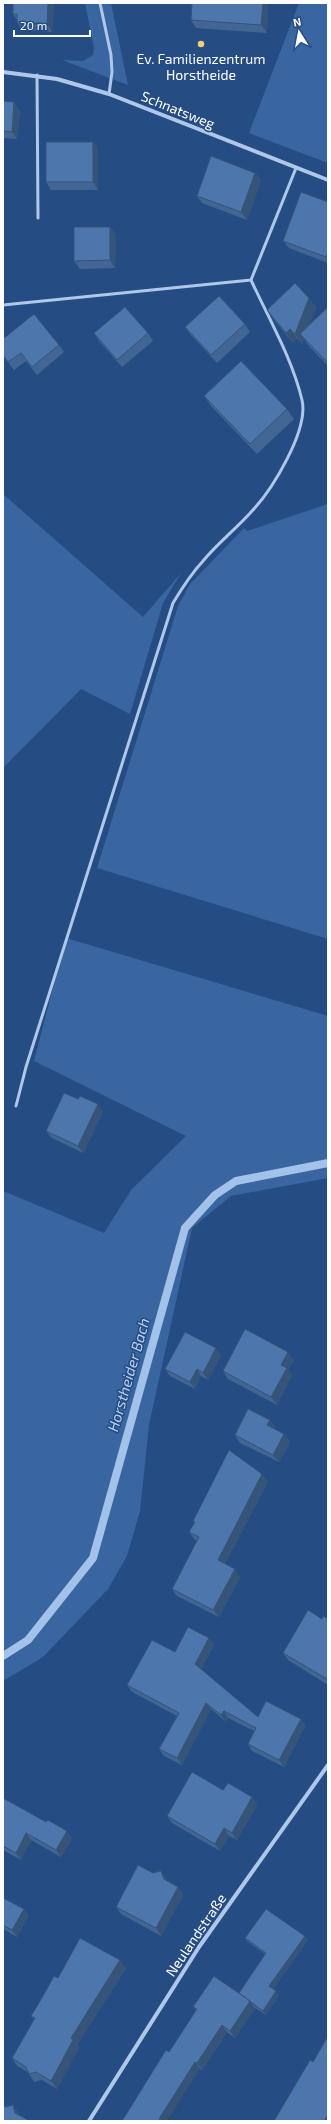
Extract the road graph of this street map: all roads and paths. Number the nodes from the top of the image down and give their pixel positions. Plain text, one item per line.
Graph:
1 (100, 3) edge
2 (3, 72) edge
3 (37, 75) junction
4 (109, 94) junction
5 (296, 168) junction
6 (328, 180) edge
7 (38, 218) dead end
8 (251, 280) junction
9 (3, 304) edge
10 (16, 1106) dead end
11 (328, 1765) edge
12 (89, 2121) edge

1 - 4 lane
2 - 3 street, Schnatsweg
3 - 4 street, Schnatsweg
3 - 7 lane
4 - 5 street, Schnatsweg
5 - 6 street, Schnatsweg
5 - 8 lane
8 - 9 lane
8 - 10 lane
11 - 12 street, Neulandstraße

